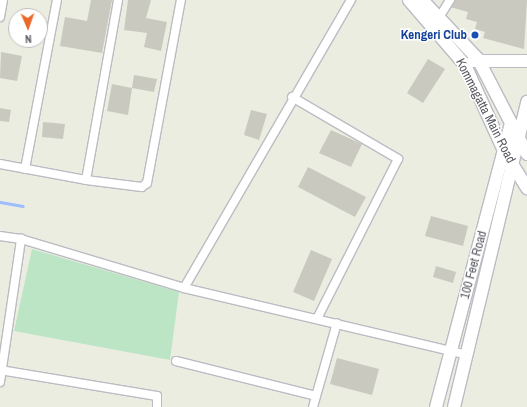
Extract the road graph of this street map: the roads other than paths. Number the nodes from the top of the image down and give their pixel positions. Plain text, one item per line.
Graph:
1 (3, 0) edge
2 (57, 0) edge
3 (118, 0) edge
4 (181, 0) edge
5 (350, 0) edge
6 (409, 0) edge
7 (422, 0) edge
8 (450, 0) edge
9 (440, 16) junction
10 (0, 17) edge
11 (478, 59) junction
12 (527, 61) edge
13 (465, 65) junction
14 (292, 97) junction
15 (527, 102) edge
16 (511, 123) junction
17 (518, 136) junction
18 (504, 151) junction
19 (527, 154) edge
20 (0, 164) edge
21 (512, 164) junction
22 (25, 169) junction
23 (86, 180) junction
24 (527, 188) edge
25 (0, 236) edge
26 (21, 239) junction
27 (184, 288) junction
28 (318, 317) junction
29 (338, 324) junction
30 (451, 352) junction
31 (467, 355) junction
32 (176, 360) dead end
33 (1, 370) edge
34 (0, 382) edge
35 (316, 396) junction
36 (157, 407) edge
37 (313, 407) edge
38 (436, 407) edge
39 (454, 407) edge

1 - 10 street
2 - 22 street
3 - 23 street
4 - 23 street
5 - 14 street
6 - 13 main road, Kommagatta Main Road
7 - 9 main road, Kommagatta Main Road
8 - 9 street
9 - 11 main road, Kommagatta Main Road
11 - 12 main road
11 - 13 main road
11 - 16 main road, Kommagatta Main Road
13 - 18 main road, Kommagatta Main Road
14 - 27 street
14 - 28 street
15 - 17 main road, 100 Feet Road
16 - 17 main road, Kommagatta Main Road
16 - 18 main road, 100 Feet Road
17 - 19 main road, Kommagatta Main Road
17 - 21 main road, 100 Feet Road
18 - 21 main road, Kommagatta Main Road
18 - 30 main road, 100 Feet Road
20 - 22 street
21 - 24 main road, Kommagatta Main Road
21 - 31 main road, 100 Feet Road
22 - 23 street
25 - 26 street
26 - 27 street
26 - 33 street
27 - 28 street
28 - 29 street
29 - 30 street
29 - 35 street
30 - 31 street
30 - 38 main road, 100 Feet Road
31 - 39 main road, 100 Feet Road
32 - 35 street
33 - 34 street
33 - 36 street
35 - 37 street

